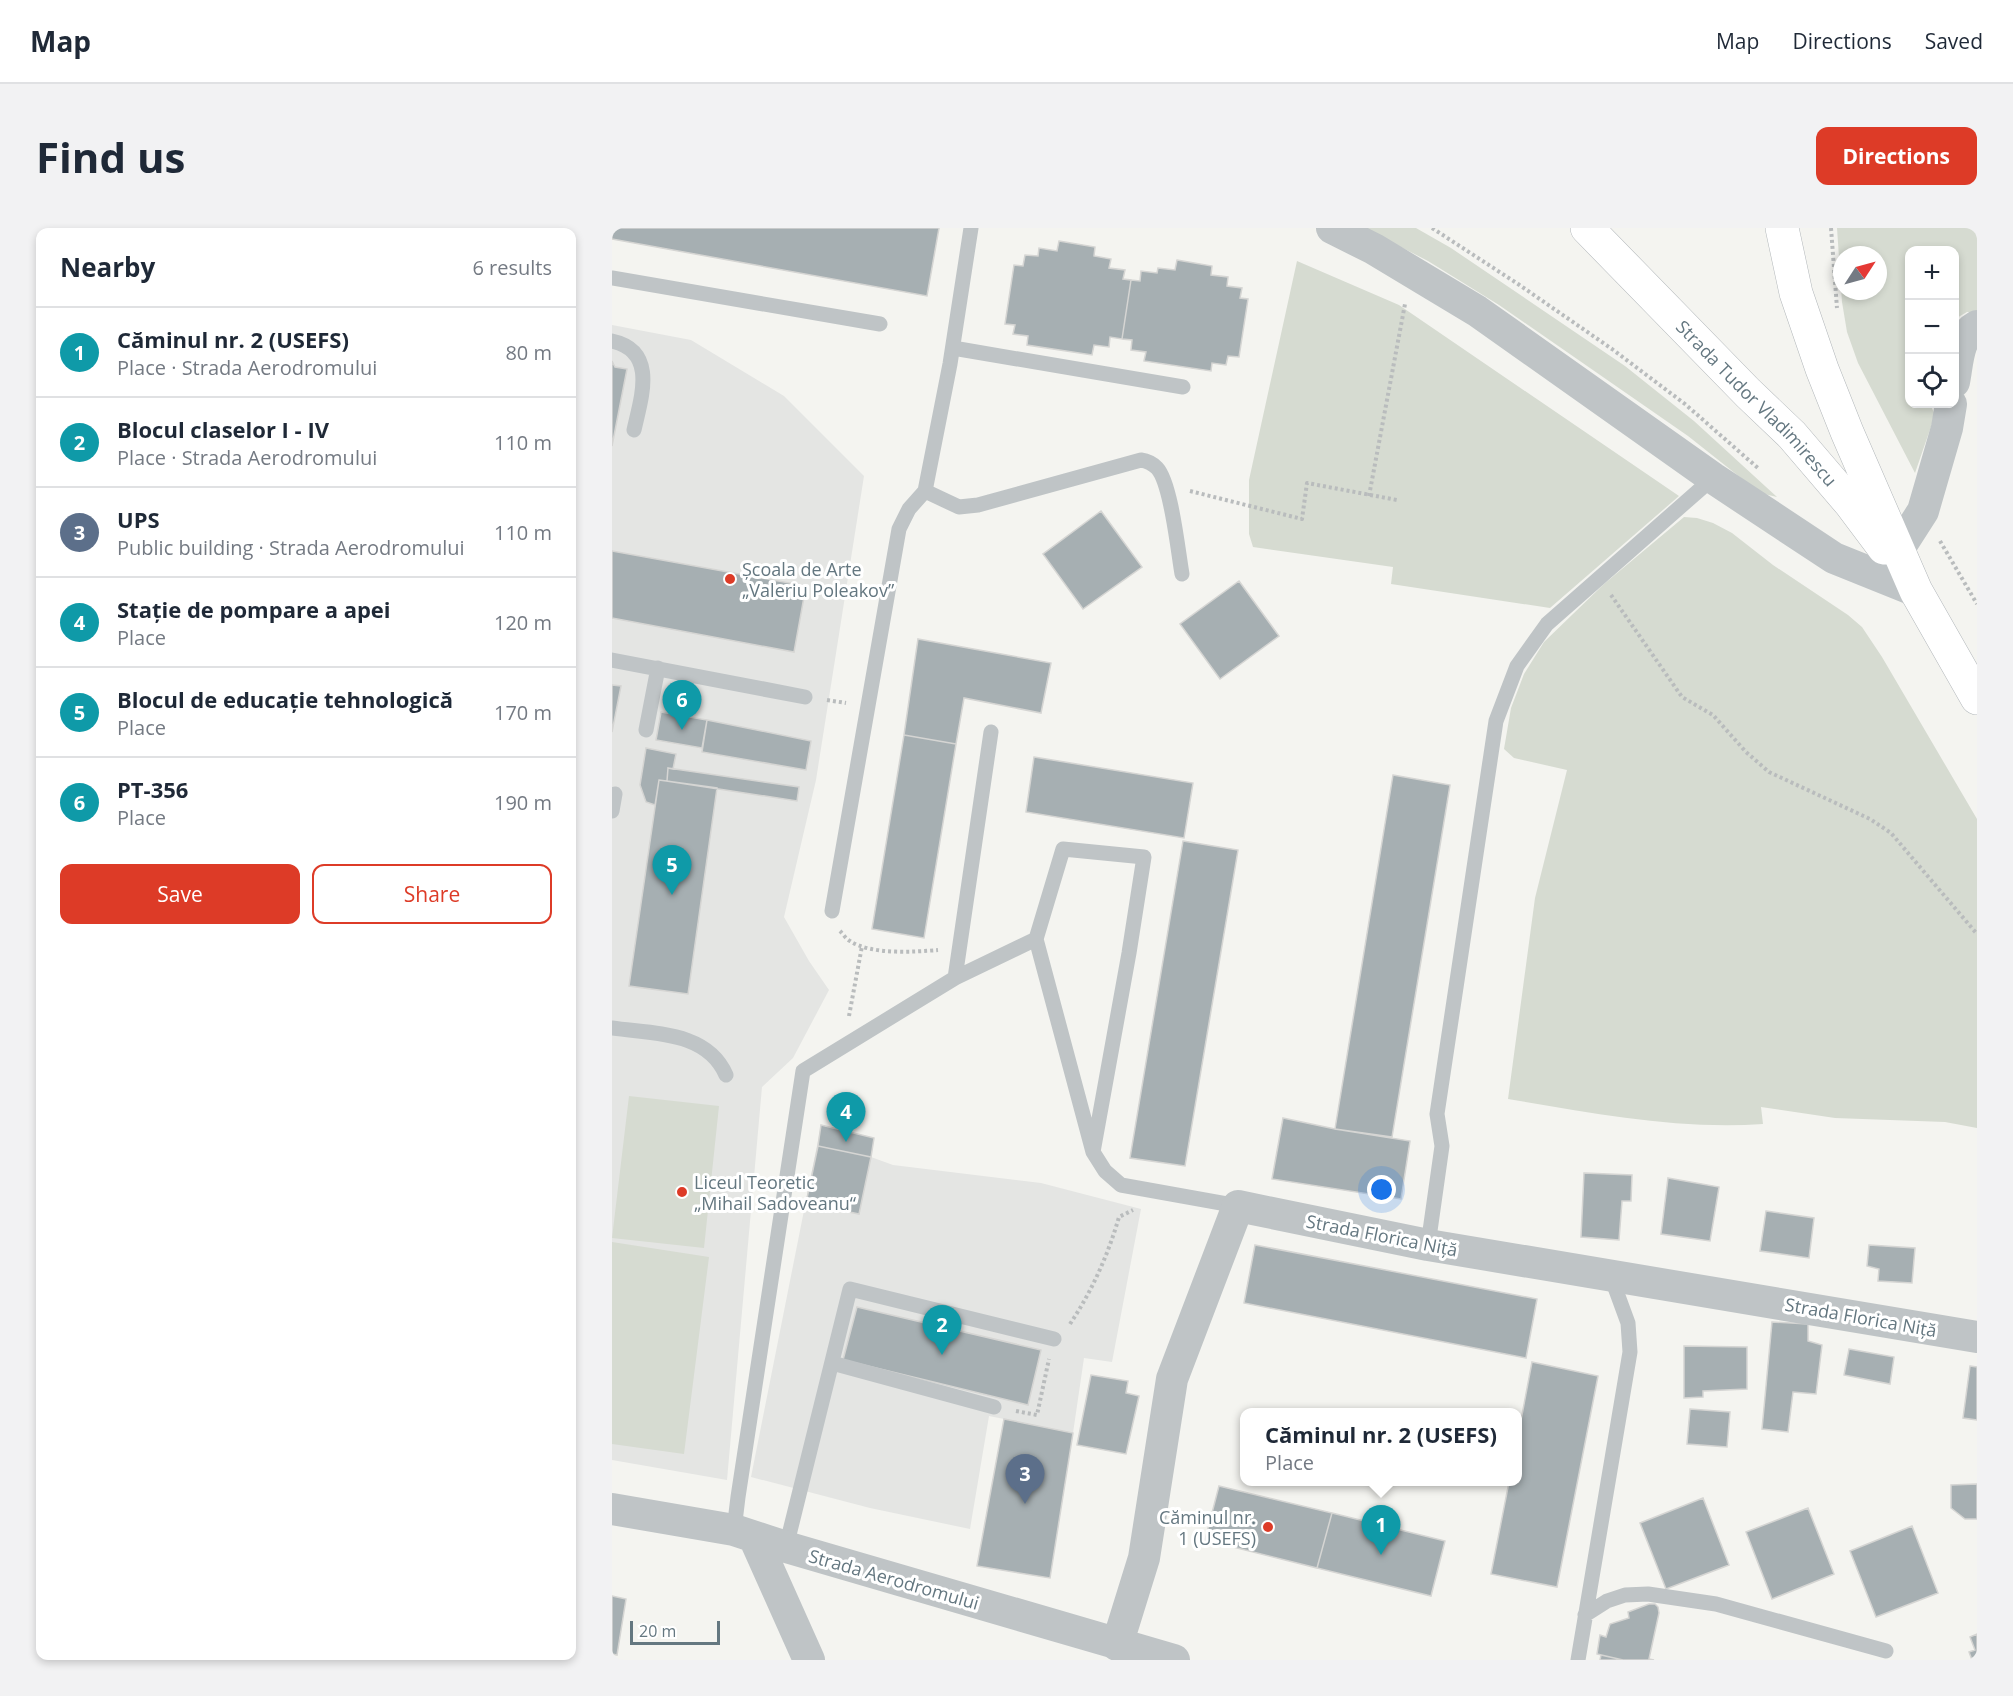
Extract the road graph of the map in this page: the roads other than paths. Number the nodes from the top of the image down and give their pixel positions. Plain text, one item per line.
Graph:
1 (971, 228) edge
2 (1332, 228) edge
3 (1587, 228) edge
4 (1782, 228) edge
5 (612, 279) edge
6 (880, 324) dead end
7 (1977, 326) edge
8 (612, 341) edge
9 (953, 348) junction
10 (1959, 355) edge
11 (1183, 387) dead end
12 (1950, 408) edge
13 (634, 430) dead end
14 (1713, 478) junction
15 (925, 491) junction
16 (1898, 550) junction
17 (1182, 574) dead end
18 (1916, 591) junction
19 (612, 660) edge
20 (658, 668) junction
21 (805, 697) dead end
22 (1977, 698) edge
23 (646, 730) dead end
24 (991, 732) dead end
25 (615, 794) dead end
26 (612, 811) edge
27 (832, 911) road end
28 (1036, 939) junction
29 (955, 978) junction
30 (612, 1028) edge
31 (726, 1075) dead end
32 (1093, 1152) junction
33 (1238, 1206) junction
34 (1428, 1245) junction
35 (1610, 1274) junction
36 (1977, 1337) edge
37 (1054, 1339) road end
38 (832, 1364) junction
39 (994, 1407) dead end
40 (612, 1509) edge
41 (744, 1533) junction
42 (786, 1547) junction
43 (1585, 1615) junction
44 (1886, 1651) dead end
45 (1116, 1652) edge
46 (809, 1660) edge
47 (1174, 1660) edge
48 (1578, 1660) edge

1 - 9 lane
2 - 14 street
3 - 18 main road, Strada Tudor Vladimirescu
4 - 16 main road, Strada Tudor Vladimirescu
5 - 6 lane
7 - 10 street
8 - 13 lane
9 - 11 lane
9 - 15 lane
12 - 16 street
14 - 18 street
14 - 34 lane
15 - 17 lane
15 - 27 lane
16 - 18 main road, Strada Tudor Vladimirescu
18 - 22 main road, Strada Tudor Vladimirescu
19 - 20 lane
20 - 21 lane
20 - 23 lane
24 - 29 lane
25 - 26 lane
28 - 29 lane
28 - 32 lane
28 - 32 lane
29 - 41 lane
30 - 31 lane
32 - 33 lane
33 - 34 street, Strada Florica Niță
33 - 45 street
34 - 35 street, Strada Florica Niță
35 - 36 street, Strada Florica Niță
35 - 43 lane
37 - 38 lane
38 - 39 lane
38 - 42 lane
40 - 41 street, Strada Aerodromului
41 - 42 street, Strada Aerodromului
41 - 46 street
42 - 45 street, Strada Aerodromului
43 - 44 lane
43 - 48 lane
45 - 47 street, Strada Aerodromului

